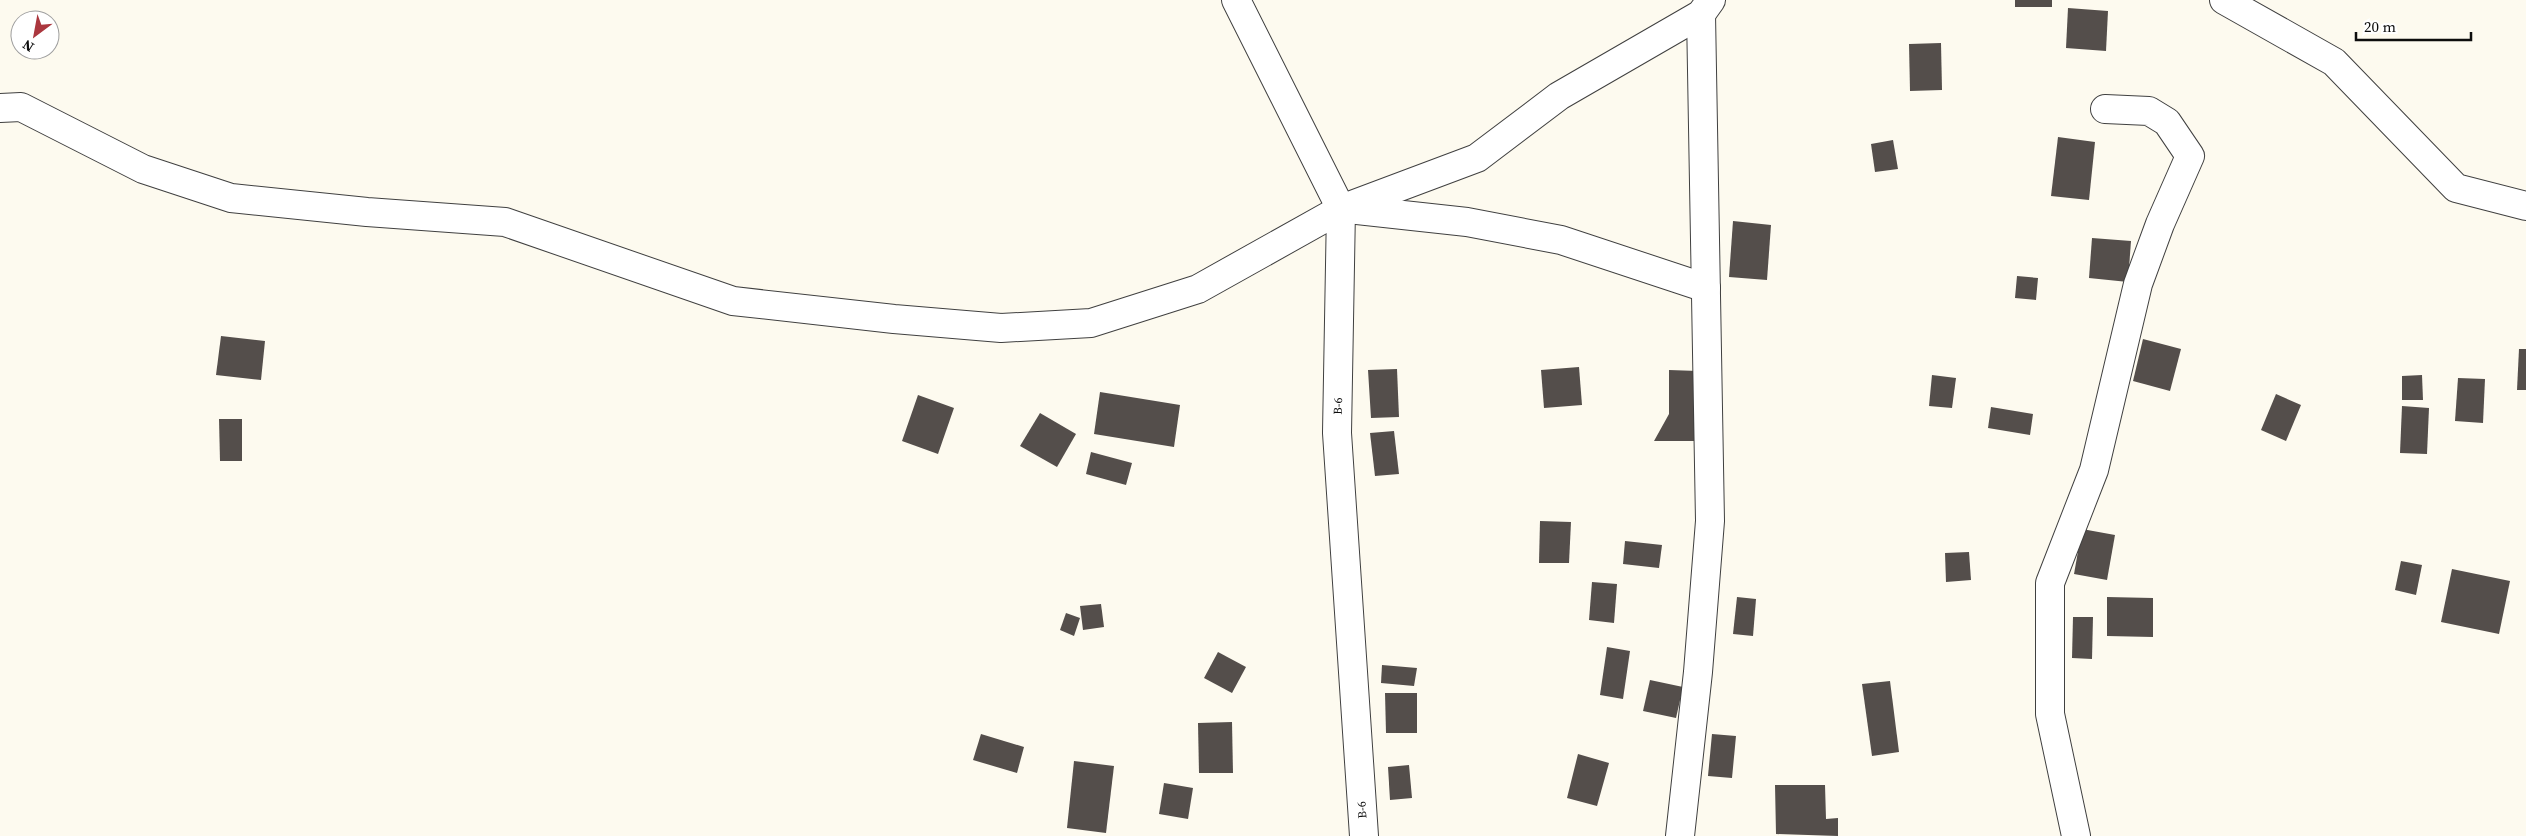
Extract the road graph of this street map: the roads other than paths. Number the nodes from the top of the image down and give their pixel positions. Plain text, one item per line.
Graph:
1 (1236, 0) edge
2 (2224, 0) edge
3 (1706, 7) edge
4 (0, 108) edge
5 (2105, 110) dead end
6 (2526, 206) edge
7 (1341, 209) junction
8 (1706, 288) junction
9 (1364, 836) edge
10 (1680, 836) edge
11 (2076, 836) edge

1 - 7 street, B-6
2 - 6 street
3 - 7 street
3 - 8 street
4 - 7 street
5 - 11 street
7 - 8 street
7 - 9 street, B-6
8 - 10 street

